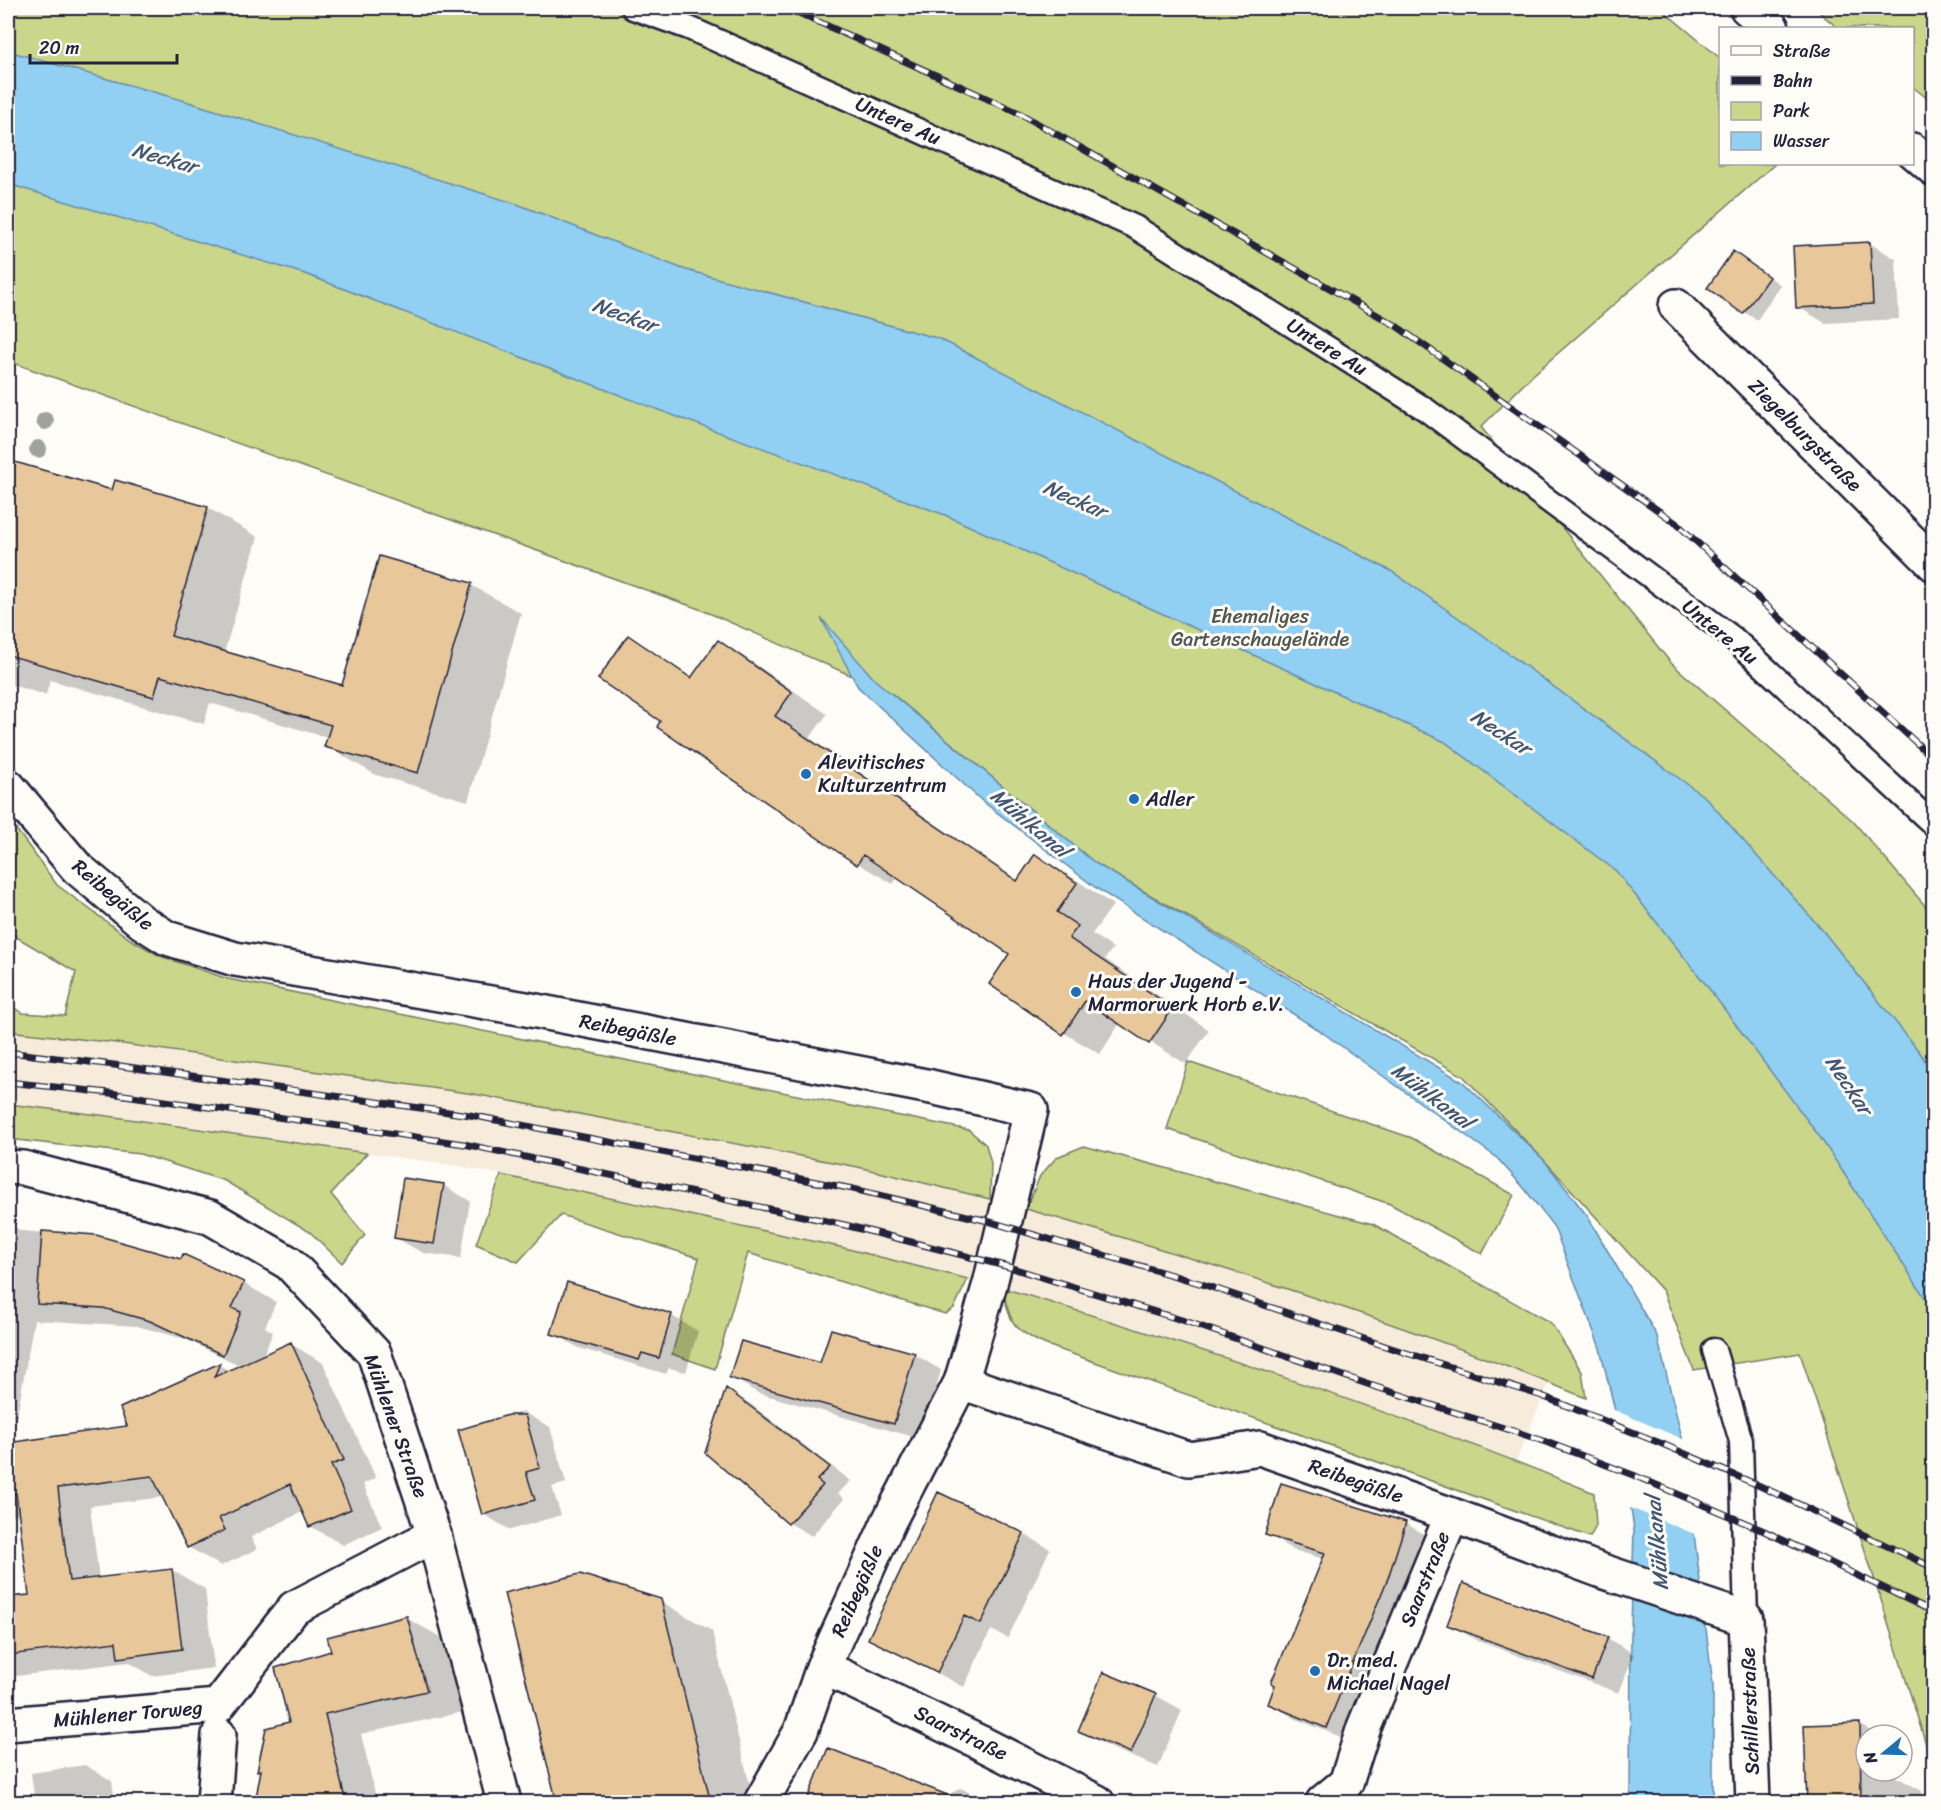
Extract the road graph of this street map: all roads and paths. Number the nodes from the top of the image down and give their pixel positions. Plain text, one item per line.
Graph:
1 (633, 8) edge
2 (1748, 8) edge
3 (1771, 27) edge
4 (1914, 152) edge
5 (1934, 169) edge
6 (1676, 306) dead end
7 (1934, 564) edge
8 (8, 786) edge
9 (1934, 825) edge
10 (8, 1167) edge
11 (1714, 1350) dead end
12 (961, 1382) junction
13 (1452, 1515) junction
14 (434, 1534) junction
15 (1746, 1619) junction
16 (823, 1666) junction
17 (8, 1724) edge
18 (219, 1735) dead end
19 (214, 1803) edge
20 (504, 1803) edge
21 (761, 1803) edge
22 (1097, 1803) edge
23 (1323, 1803) edge
24 (1753, 1803) edge

1 - 9 lane, Untere Au
2 - 3 street
4 - 5 street
6 - 7 street, Ziegelburgstraße
8 - 12 street, Reibegäßle
10 - 14 street, Mühlener Straße
11 - 15 lane
12 - 13 street, Reibegäßle
12 - 16 street, Reibegäßle
13 - 15 street, Reibegäßle
13 - 23 street, Saarstraße
14 - 17 street, Mühlener Torweg
14 - 20 street, Mühlener Straße
15 - 24 street, Schillerstraße
16 - 21 street, Reibegäßle
16 - 22 street, Saarstraße
18 - 19 street

